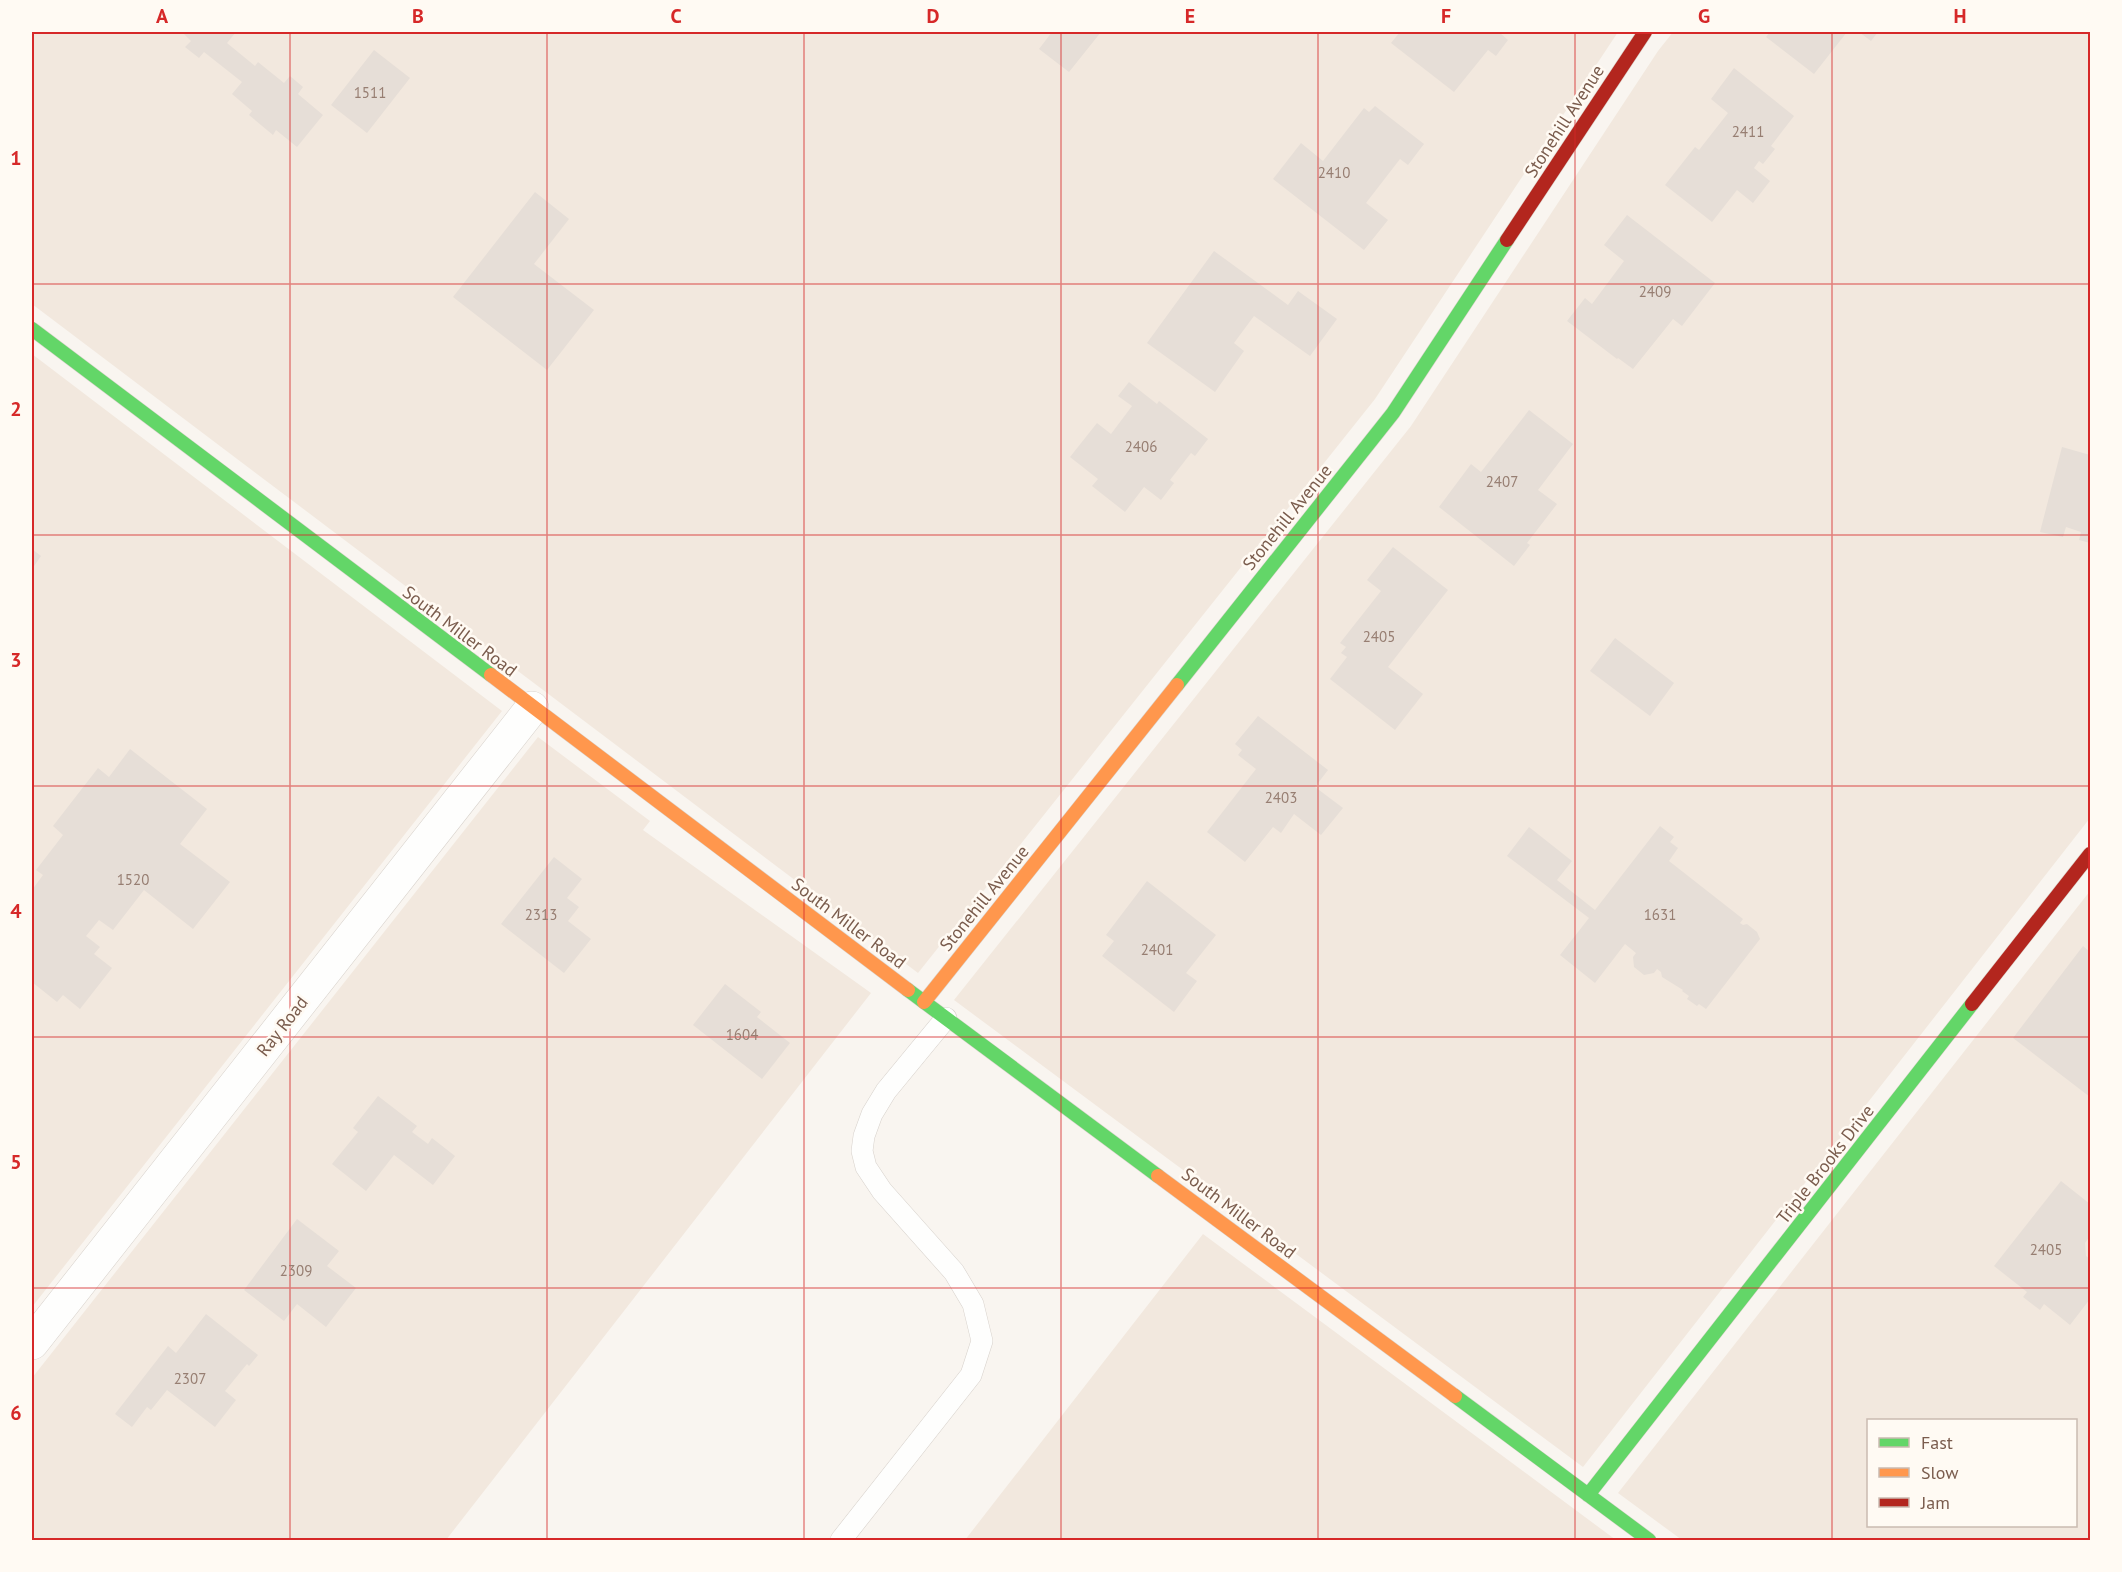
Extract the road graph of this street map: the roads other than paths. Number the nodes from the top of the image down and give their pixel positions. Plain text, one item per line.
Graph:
1 (1645, 32) edge
2 (32, 329) edge
3 (532, 708) junction
4 (2091, 854) edge
5 (924, 1002) junction
6 (946, 1018) junction
7 (32, 1342) edge
8 (1588, 1496) junction
9 (841, 1540) edge
10 (1649, 1540) edge

1 - 5 street, Stonehill Avenue
2 - 3 street, South Miller Road
3 - 5 street, South Miller Road
3 - 7 street, Ray Road
4 - 8 street, Triple Brooks Drive
5 - 6 street, South Miller Road
6 - 8 street, South Miller Road
6 - 9 lane
8 - 10 street, South Miller Road

